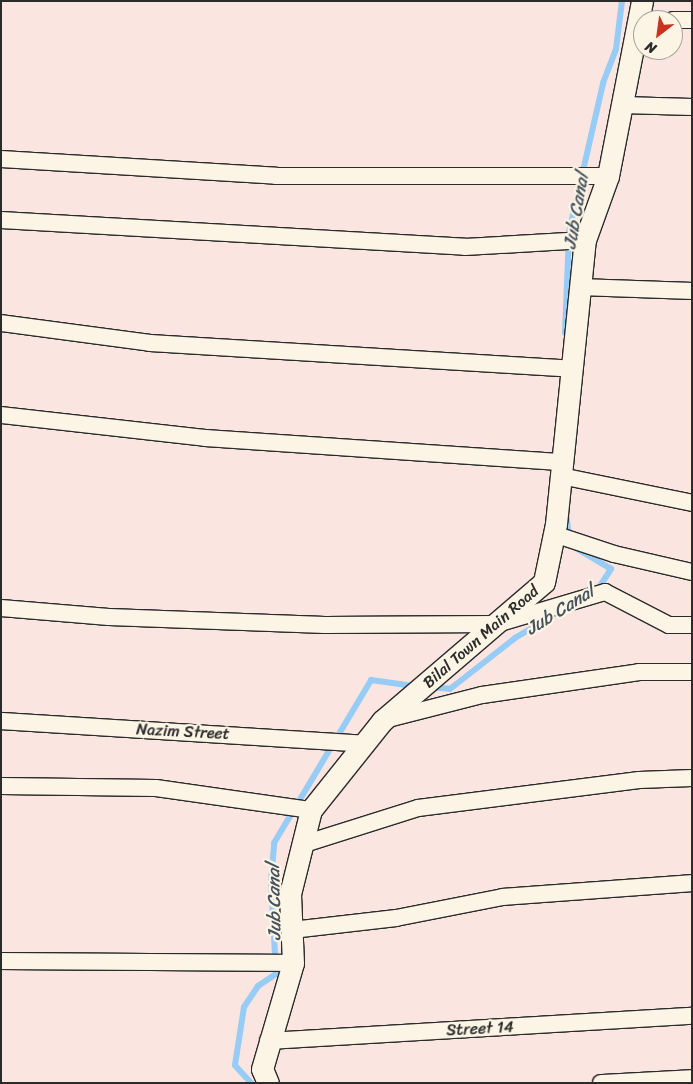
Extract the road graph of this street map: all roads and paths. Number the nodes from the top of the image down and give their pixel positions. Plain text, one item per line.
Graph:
1 (634, 60) edge
2 (622, 105) junction
3 (692, 107) edge
4 (1, 159) edge
5 (608, 176) junction
6 (1, 220) edge
7 (585, 240) junction
8 (580, 287) junction
9 (692, 291) edge
10 (1, 323) edge
11 (572, 370) junction
12 (1, 414) edge
13 (561, 469) junction
14 (692, 502) edge
15 (554, 534) junction
16 (692, 572) edge
17 (1, 608) edge
18 (498, 624) junction
19 (692, 625) edge
20 (692, 672) edge
21 (1, 721) edge
22 (382, 721) junction
23 (364, 744) junction
24 (692, 778) edge
25 (1, 786) edge
26 (311, 810) junction
27 (304, 844) junction
28 (692, 883) edge
29 (292, 930) junction
30 (1, 961) edge
31 (293, 963) junction
32 (692, 1016) edge
33 (268, 1041) junction
34 (692, 1078) edge
35 (268, 1083) edge
36 (601, 1083) edge

1 - 2 street, Bilal Town Main Road
2 - 3 street
2 - 5 street, Bilal Town Main Road
4 - 5 street
5 - 7 street, Bilal Town Main Road
6 - 7 street
7 - 8 street, Bilal Town Main Road
8 - 9 street
8 - 11 street, Bilal Town Main Road
10 - 11 street
11 - 13 street, Bilal Town Main Road
12 - 13 street
13 - 14 street
13 - 15 street, Bilal Town Main Road
15 - 16 street
15 - 18 street, Bilal Town Main Road
17 - 18 street
18 - 19 street
18 - 22 street, Bilal Town Main Road
20 - 22 street
21 - 23 street, Nazim Street
22 - 23 street, Bilal Town Main Road
23 - 26 street, Bilal Town Main Road
24 - 27 street
25 - 26 street
26 - 27 street, Bilal Town Main Road
27 - 29 street, Bilal Town Main Road
28 - 29 street
29 - 31 street, Bilal Town Main Road
30 - 31 street
31 - 33 street, Bilal Town Main Road
32 - 33 street, Street 14
33 - 35 street, Bilal Town Main Road
34 - 36 street

